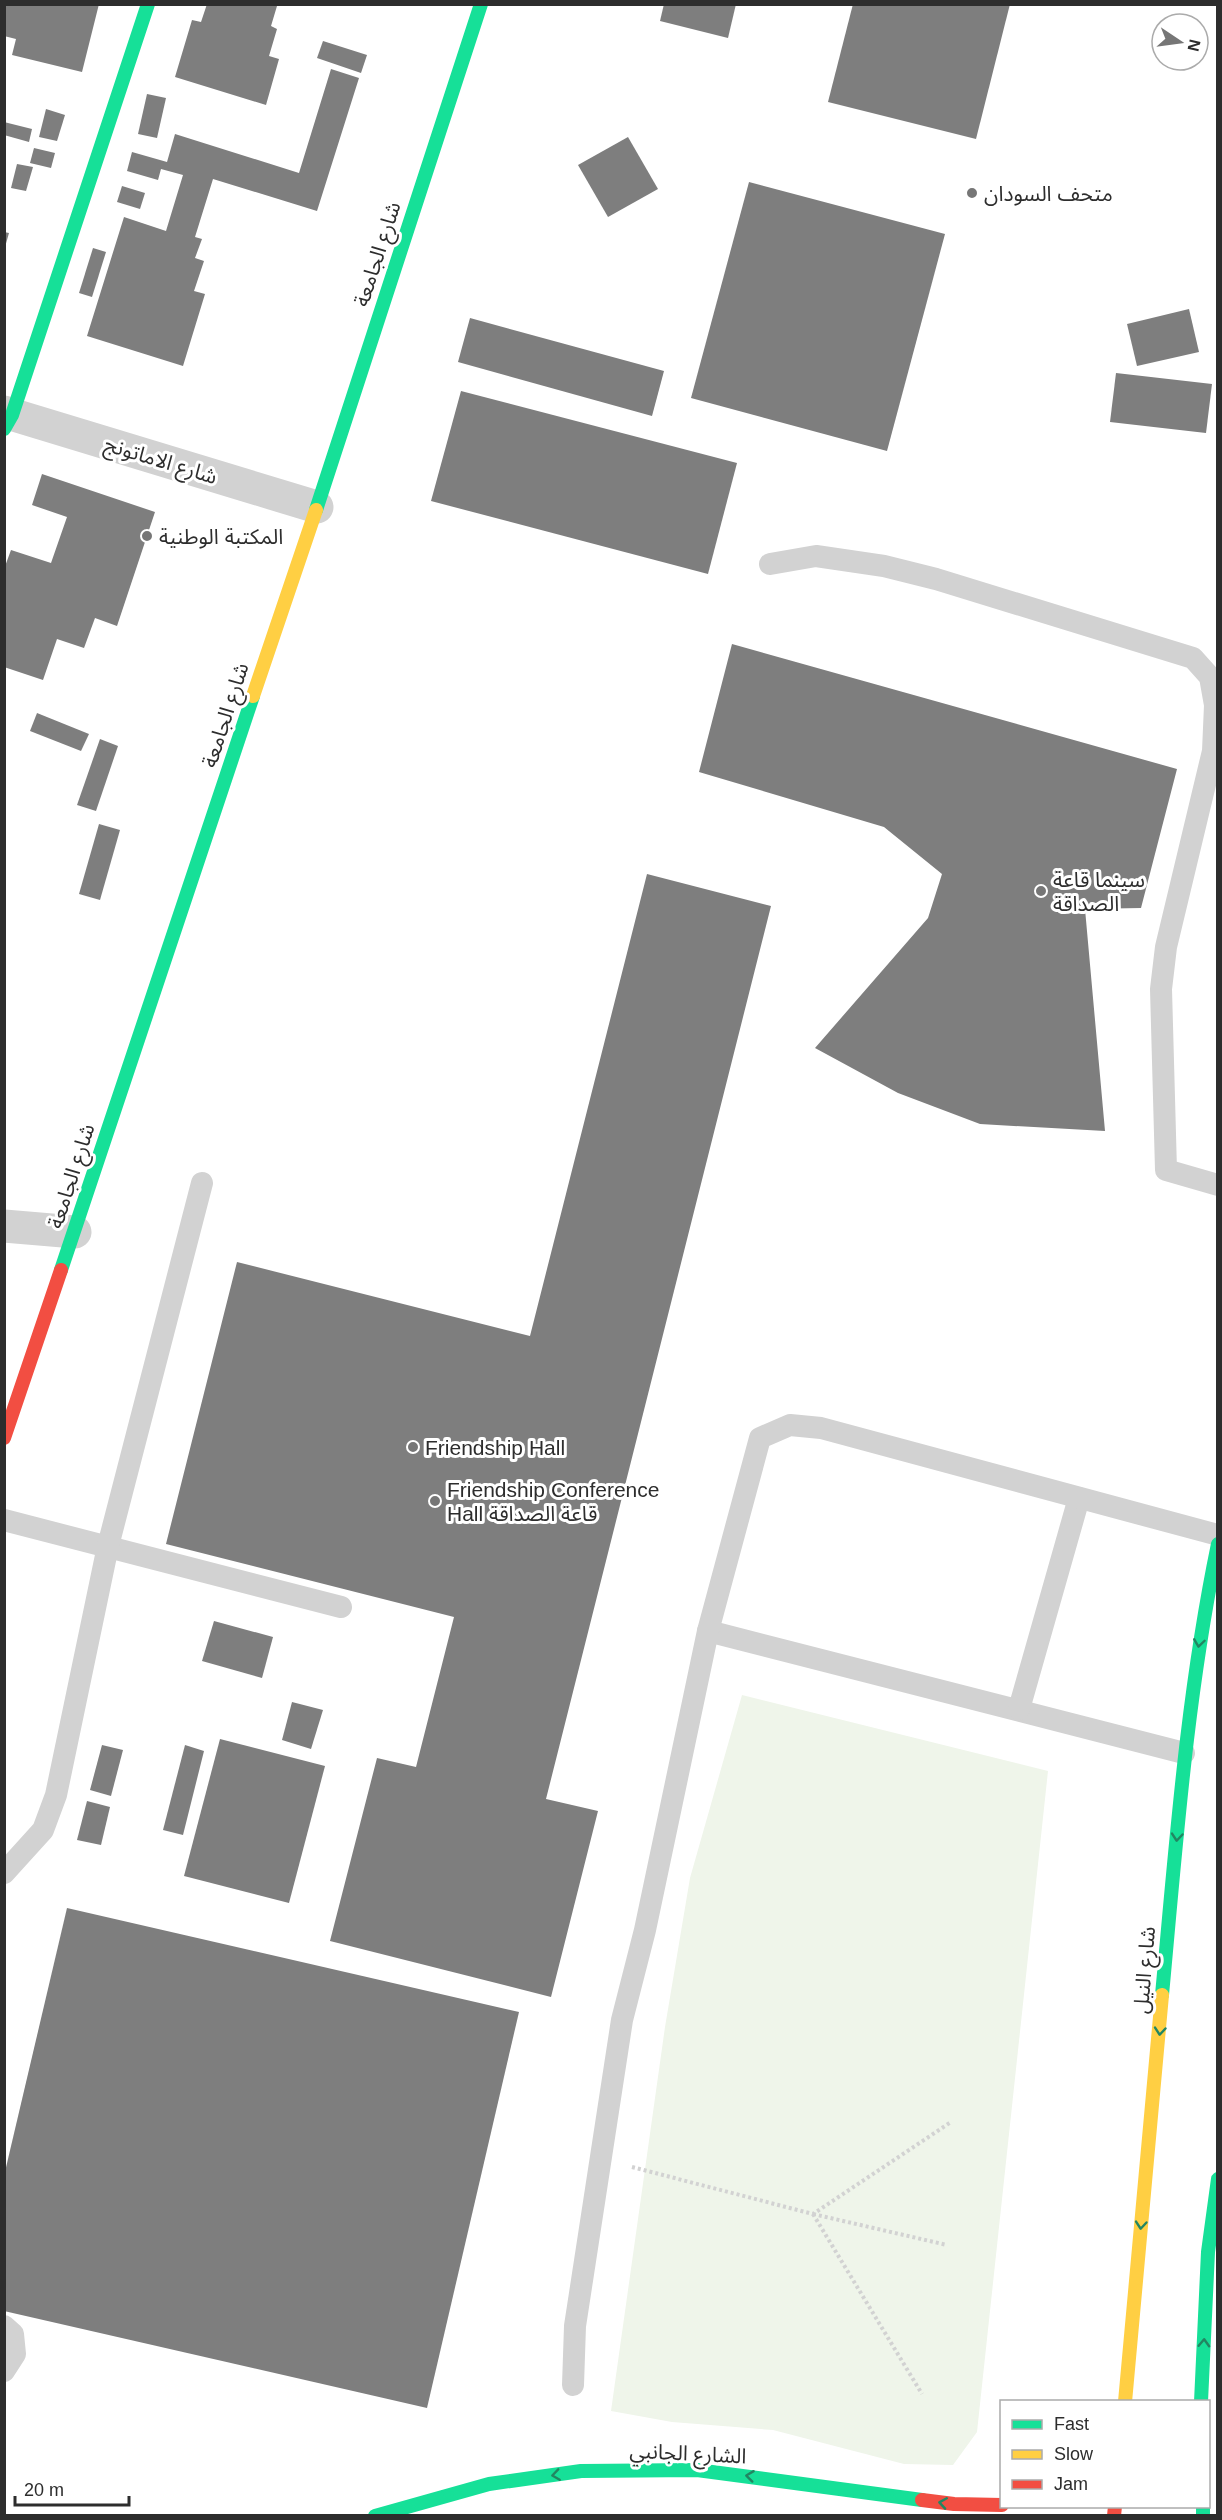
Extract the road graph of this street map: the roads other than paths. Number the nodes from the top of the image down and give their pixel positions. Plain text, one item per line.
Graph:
1 (148, 4) edge
2 (481, 4) edge
3 (7, 418) edge
4 (317, 507) junction
5 (770, 564) dead end
6 (202, 1183) dead end
7 (1218, 1185) edge
8 (4, 1226) edge
9 (75, 1232) junction
10 (4, 1438) edge
11 (1079, 1498) junction
12 (4, 1520) edge
13 (1218, 1534) edge
14 (1218, 1545) edge
15 (108, 1546) junction
16 (341, 1606) dead end
17 (1202, 1620) junction
18 (1218, 1623) edge
19 (708, 1631) junction
20 (1019, 1709) junction
21 (1184, 1753) junction
22 (4, 1873) edge
23 (1218, 2179) edge
24 (4, 2326) edge
25 (4, 2371) edge
26 (573, 2385) dead end
27 (1126, 2394) edge
28 (1202, 2400) edge
29 (1000, 2505) edge
30 (375, 2516) edge

1 - 3 main road
2 - 4 main road, شارع الجامعة
3 - 4 street, شارع الاماتونج
4 - 9 main road, شارع الجامعة
5 - 7 lane
6 - 15 lane
8 - 9 street
9 - 10 main road, شارع الجامعة
11 - 13 lane
11 - 19 lane
11 - 20 lane
12 - 15 lane
14 - 17 main road, شارع النيل
15 - 16 lane
15 - 22 lane
17 - 18 main road
17 -> 21 main road, شارع النيل
19 - 20 lane
19 - 26 lane
20 - 21 lane
21 -> 27 main road, شارع النيل
28 -> 23 main road
24 - 25 lane
29 -> 30 main road, الشارع الجانبي

